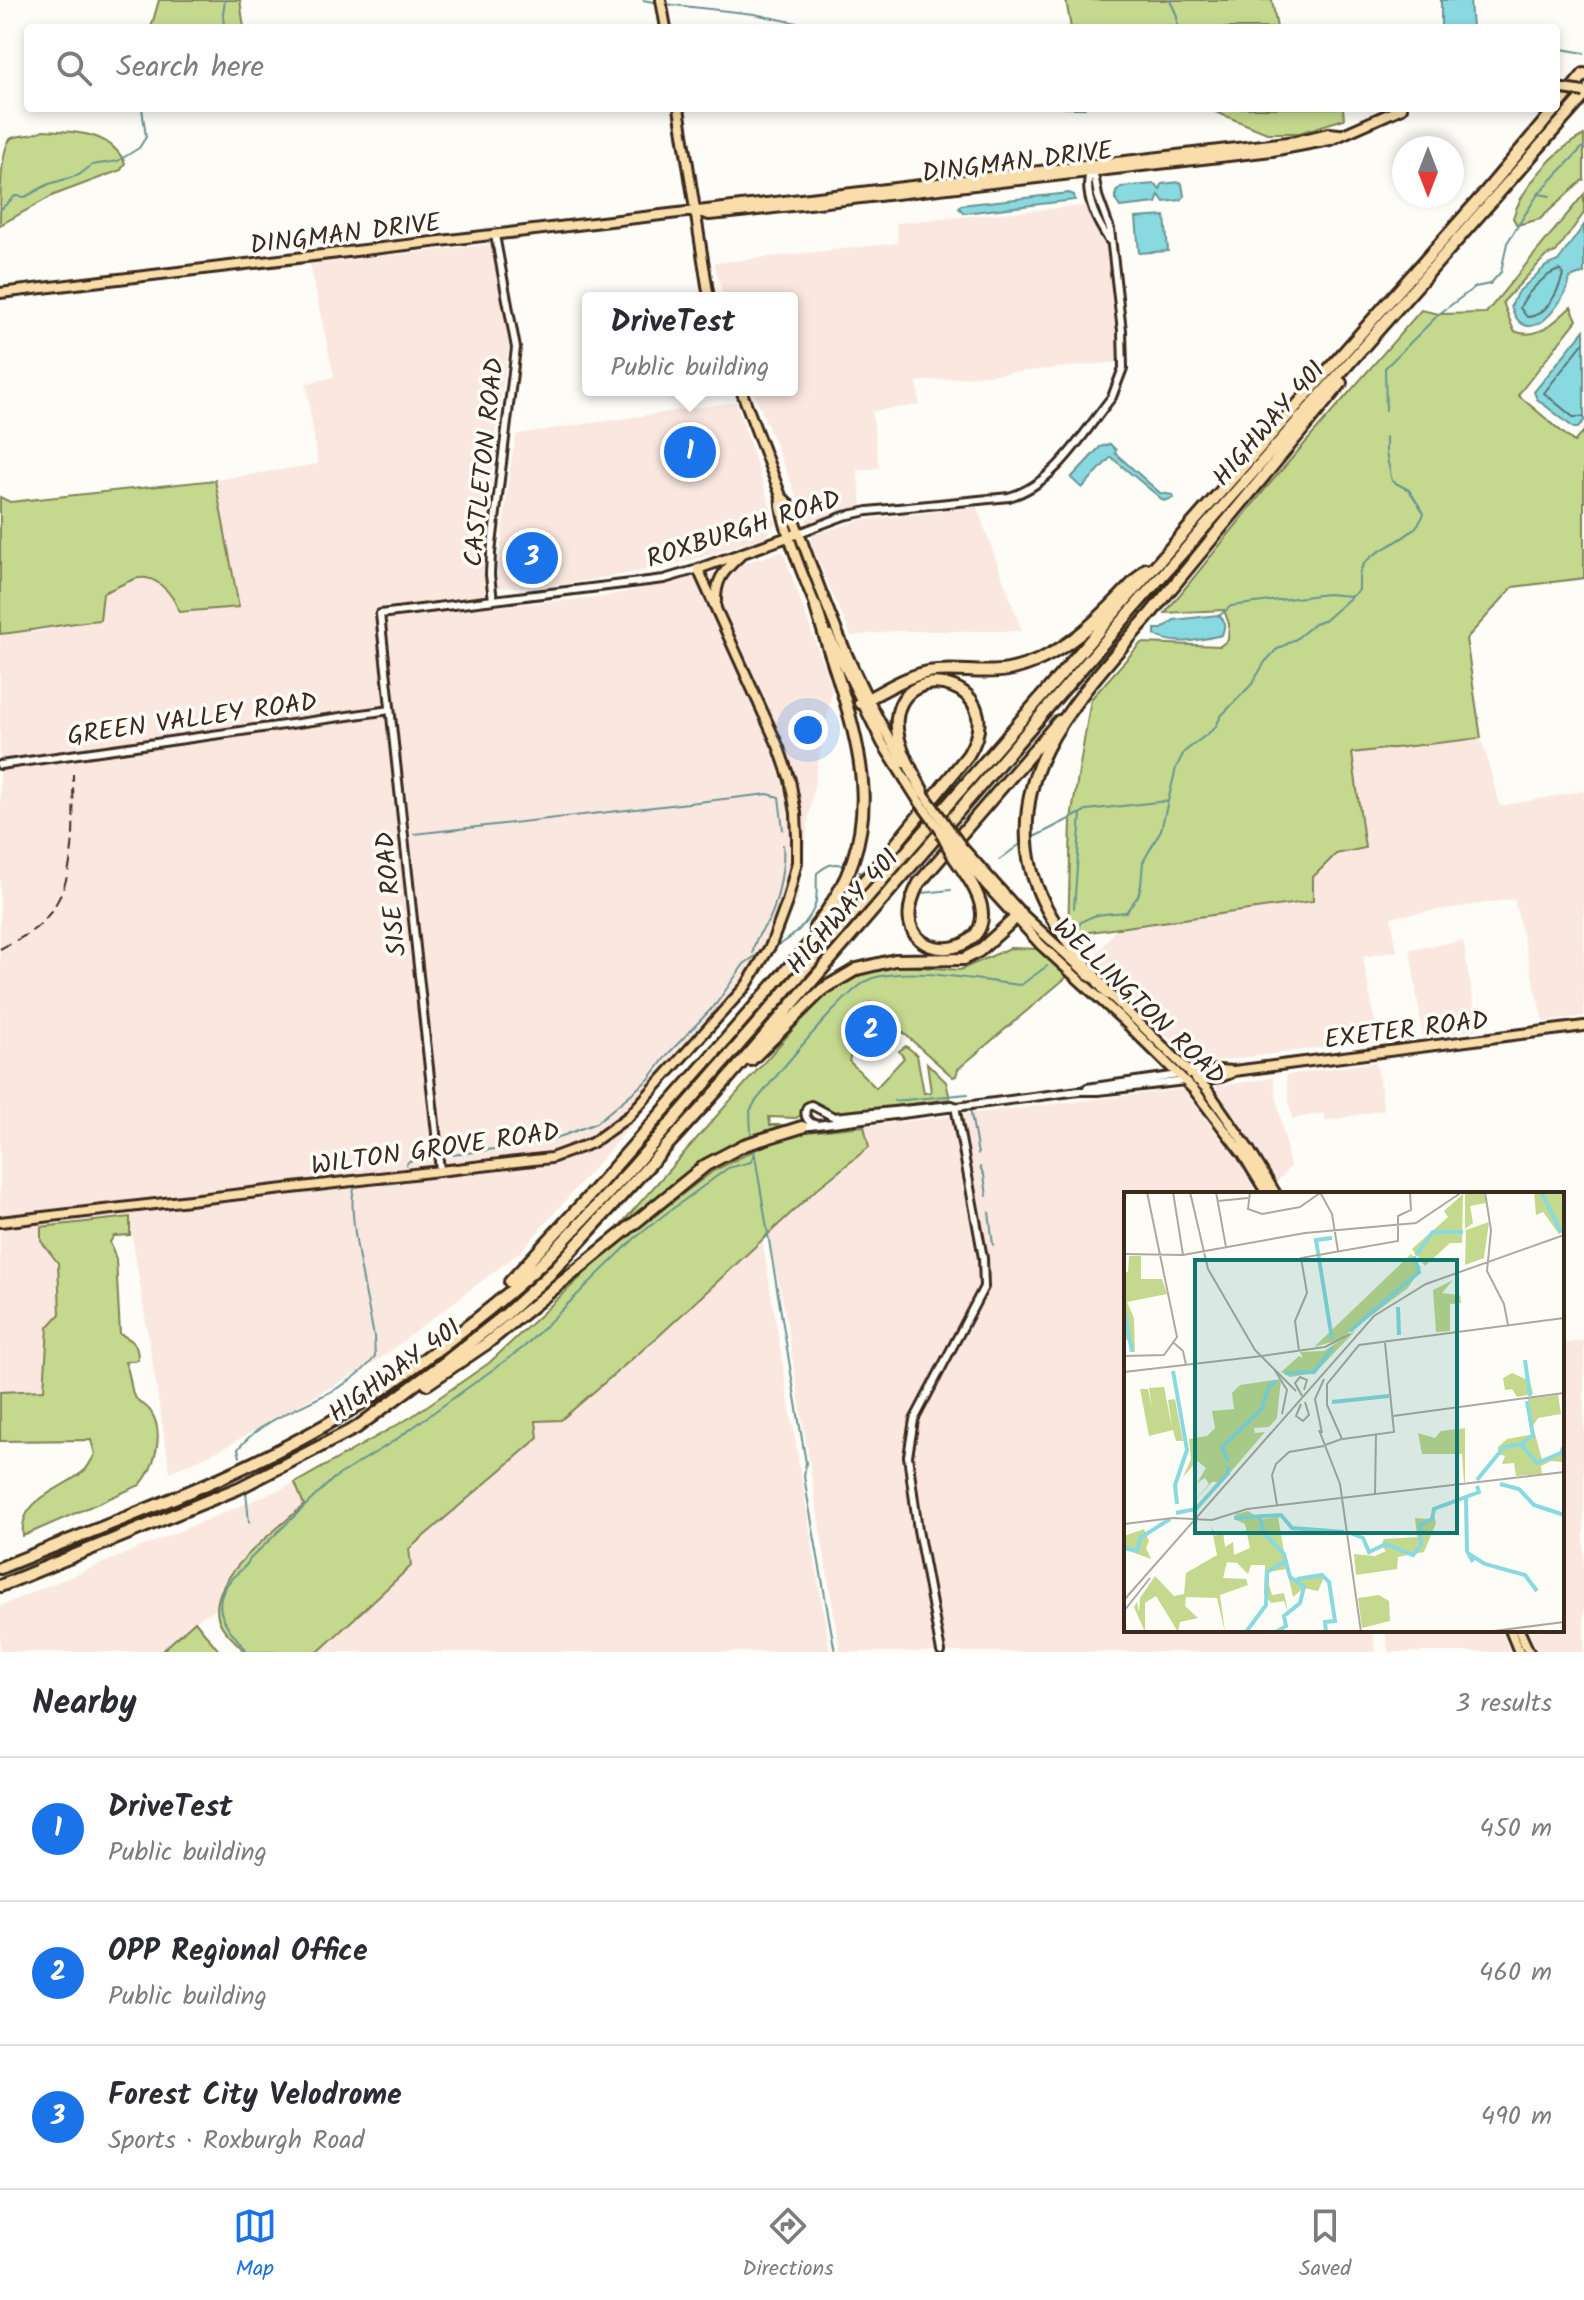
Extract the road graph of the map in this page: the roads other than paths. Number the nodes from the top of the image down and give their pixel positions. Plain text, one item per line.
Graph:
1 (661, 0) edge
2 (665, 24) edge
3 (1584, 74) edge
4 (1560, 89) edge
5 (1584, 94) edge
6 (1560, 103) edge
7 (680, 112) edge
8 (1392, 112) edge
9 (1553, 112) edge
10 (1340, 134) junction
11 (1090, 172) junction
12 (695, 211) junction
13 (495, 235) junction
14 (708, 292) edge
15 (0, 293) edge
16 (1370, 341) junction
17 (743, 396) edge
18 (794, 535) junction
19 (1169, 550) junction
20 (744, 553) junction
21 (698, 569) junction
22 (493, 600) junction
23 (816, 607) junction
24 (717, 613) junction
25 (380, 614) joint
26 (1087, 689) junction
27 (863, 701) junction
28 (390, 710) junction
29 (0, 765) edge
30 (921, 797) junction
31 (942, 834) joint
32 (958, 852) junction
33 (1018, 916) junction
34 (772, 986) junction
35 (1108, 994) junction
36 (1584, 1026) edge
37 (1188, 1078) junction
38 (725, 1082) junction
39 (955, 1106) junction
40 (820, 1125) junction
41 (802, 1127) joint
42 (440, 1170) junction
43 (1266, 1192) edge
44 (1275, 1192) edge
45 (0, 1222) edge
46 (461, 1331) junction
47 (391, 1404) junction
48 (0, 1568) edge
49 (0, 1586) edge
50 (1511, 1632) edge
51 (1520, 1632) edge
52 (941, 1652) edge
53 (1519, 1652) edge
54 (1529, 1652) edge

1 - 2 main road
3 - 6 highway, HIGHWAY 401
4 - 5 main road, bridge
5 - 16 highway, HIGHWAY 401
7 - 12 main road
8 - 10 main road, DINGMAN DRIVE
9 - 19 highway, HIGHWAY 401
10 - 11 main road, DINGMAN DRIVE
10 - 12 main road, DINGMAN DRIVE
11 - 12 main road, DINGMAN DRIVE
11 - 18 street, ROXBURGH ROAD
12 - 13 main road, DINGMAN DRIVE
12 - 14 main road
13 - 15 main road, DINGMAN DRIVE
13 - 22 street, CASTLETON ROAD
16 - 26 highway
16 - 38 highway, HIGHWAY 401
17 - 18 main road
18 - 20 main road, ROXBURGH ROAD
18 - 23 main road
18 - 27 main road
19 - 27 highway
19 - 46 highway, HIGHWAY 401
20 - 21 main road, ROXBURGH ROAD
20 - 24 main road
21 - 22 street, ROXBURGH ROAD
21 - 24 main road, WILTON GROVE ROAD
22 - 25 street, ROXBURGH ROAD
23 - 27 main road
23 - 34 highway
24 - 42 main road, WILTON GROVE ROAD
25 - 28 street, SISE ROAD
26 - 32 highway
26 - 35 highway
27 - 30 main road
28 - 29 street, GREEN VALLEY ROAD
28 - 42 street, SISE ROAD
30 - 31 main road, bridge
30 - 32 main road, WELLINGTON ROAD, bridge
30 - 34 highway
31 - 32 highway, bridge
32 - 33 main road, WELLINGTON ROAD
33 - 35 main road, WELLINGTON ROAD
33 - 37 main road, WELLINGTON ROAD
33 - 38 highway
34 - 46 highway
35 - 37 main road, WELLINGTON ROAD
36 - 37 main road, EXETER ROAD
37 - 39 street, EXETER ROAD
37 - 43 main road, WELLINGTON ROAD
37 - 44 main road, WELLINGTON ROAD
38 - 47 highway, HIGHWAY 401
39 - 40 street, EXETER ROAD
39 - 40 street, EXETER ROAD
39 - 52 street
40 - 41 street, EXETER ROAD
41 - 47 highway
42 - 45 main road, WILTON GROVE ROAD
46 - 48 highway, HIGHWAY 401
47 - 49 highway, HIGHWAY 401
50 - 53 main road
51 - 54 main road

